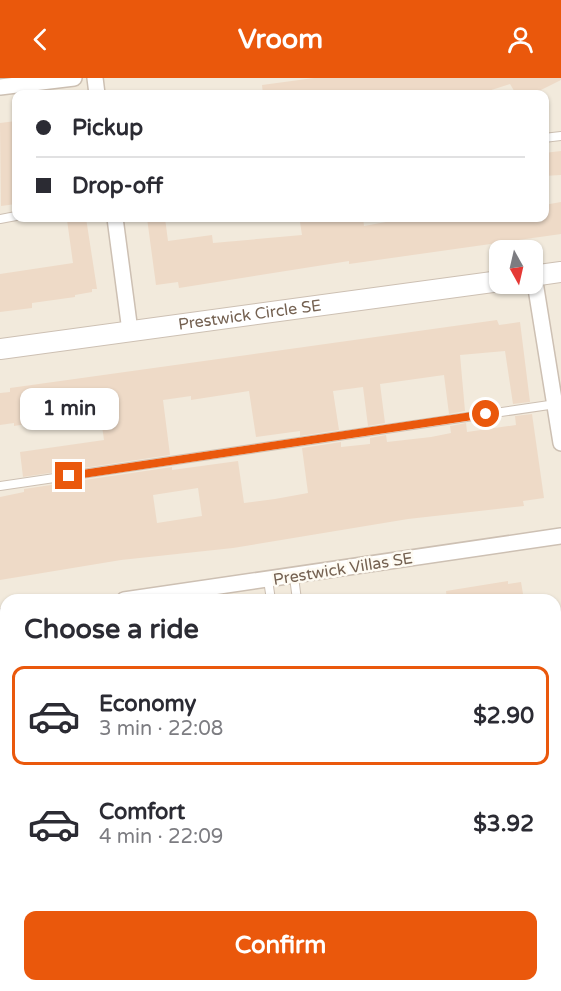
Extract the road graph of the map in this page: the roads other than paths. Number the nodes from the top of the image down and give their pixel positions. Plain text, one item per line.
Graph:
1 (74, 78) edge
2 (0, 87) edge
3 (116, 222) edge
4 (561, 272) edge
5 (543, 275) edge
6 (489, 282) edge
7 (536, 294) edge
8 (130, 331) junction
9 (0, 349) edge
10 (556, 404) junction
11 (561, 442) edge
12 (0, 486) edge
13 (561, 536) edge
14 (294, 576) junction
15 (268, 580) junction
16 (167, 594) edge
17 (270, 594) edge
18 (296, 594) edge

1 - 2 street
3 - 8 street
4 - 5 street
6 - 8 street, Prestwick Circle SE
7 - 10 street
8 - 9 street, Prestwick Circle SE
10 - 11 street
10 - 12 lane
13 - 14 street, Prestwick Villas SE
14 - 15 street, Prestwick Villas SE
14 - 18 lane
15 - 16 street, Prestwick Villas SE
15 - 17 lane

